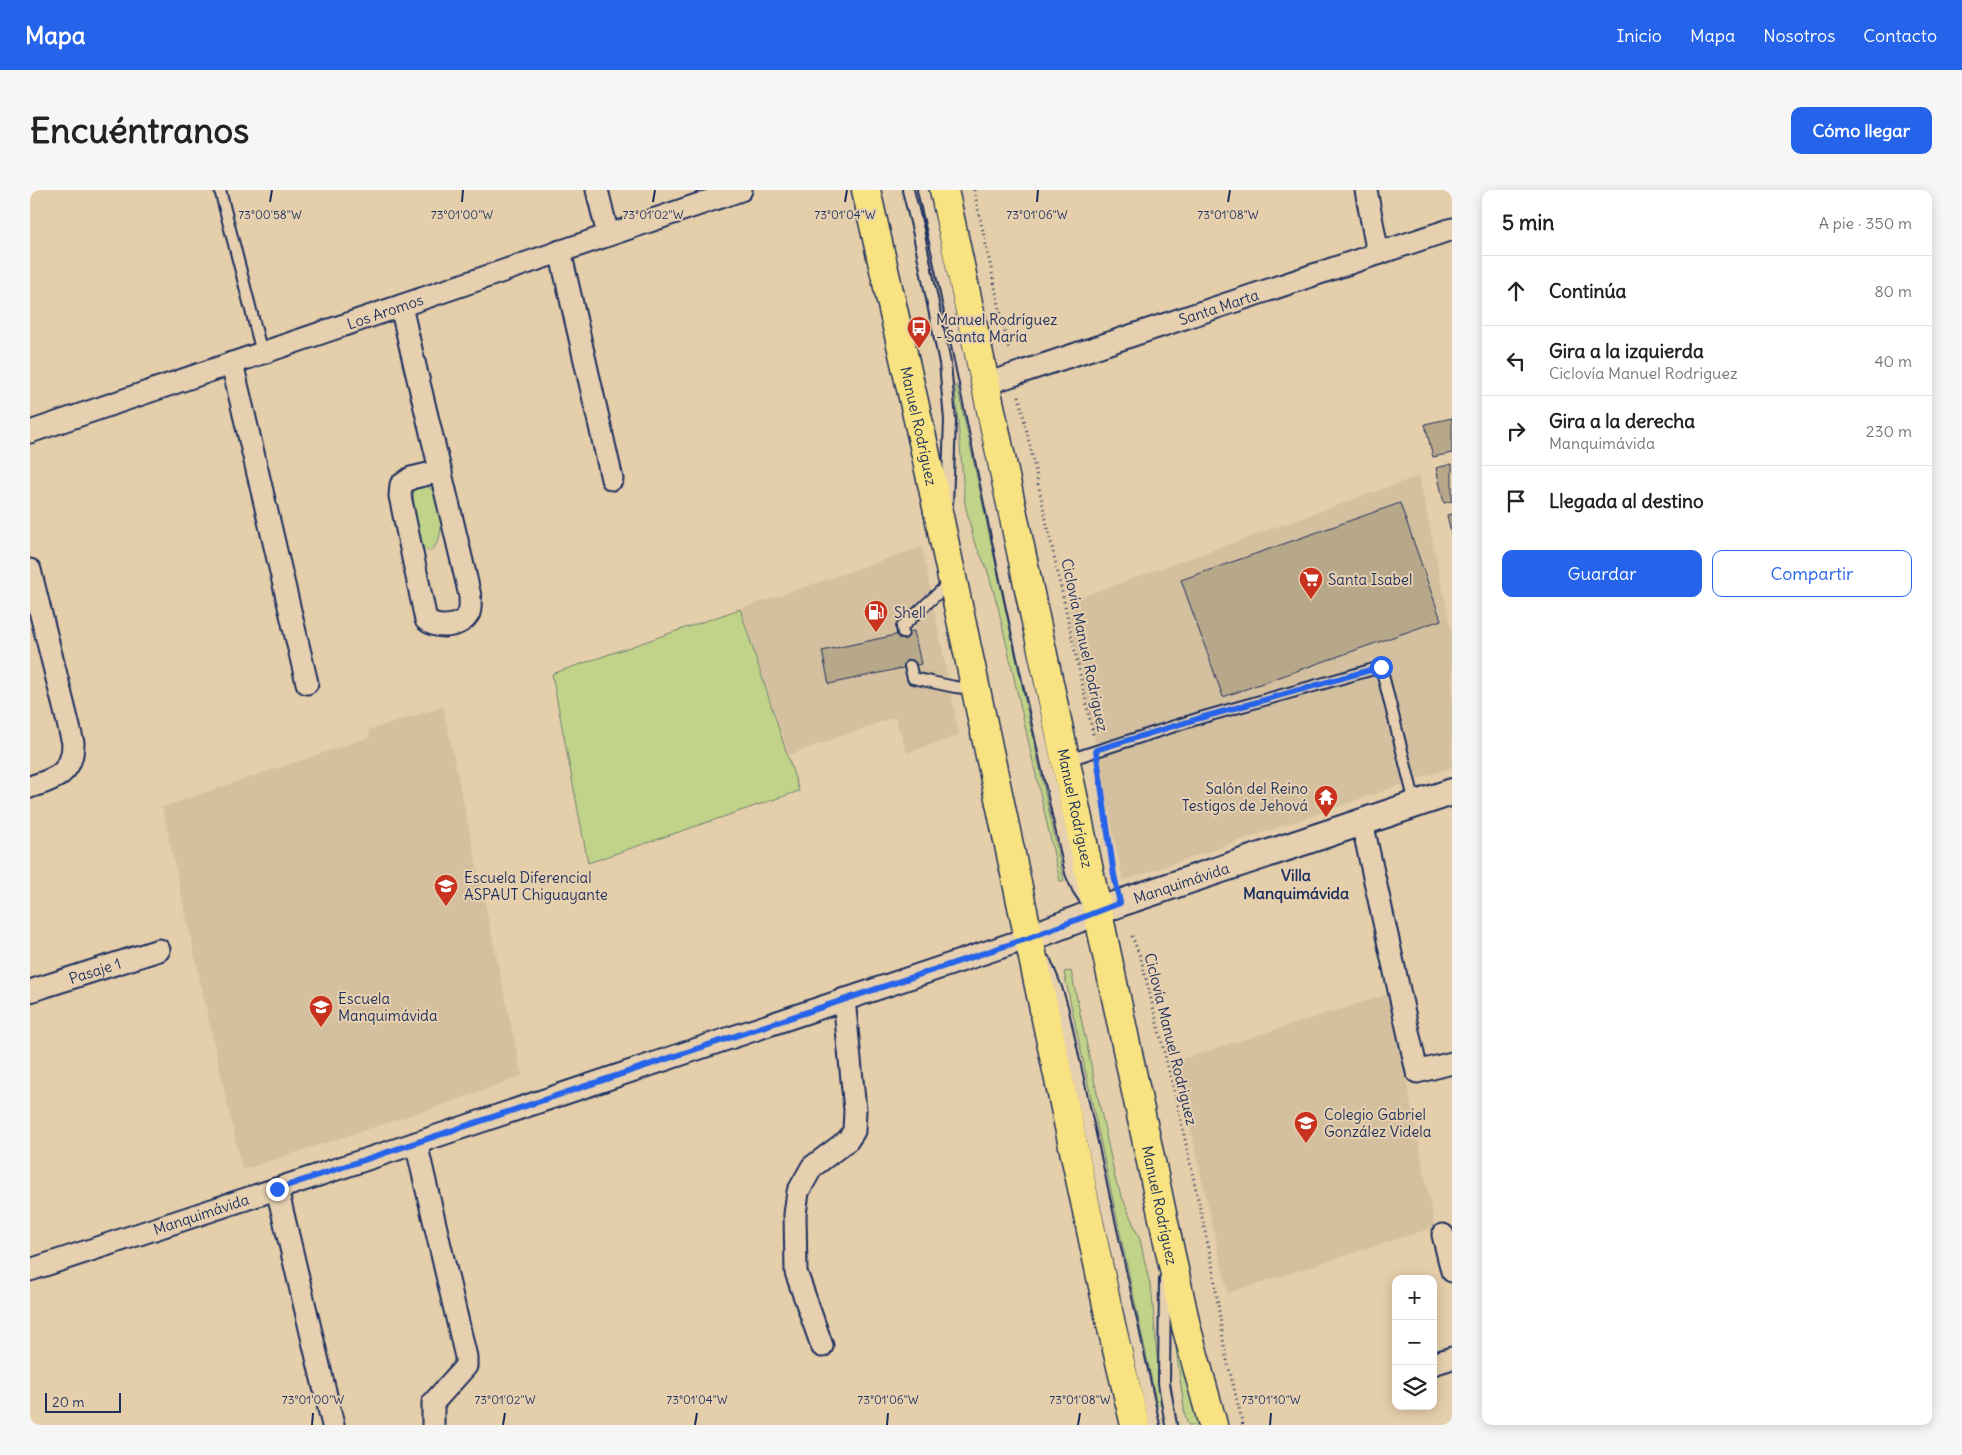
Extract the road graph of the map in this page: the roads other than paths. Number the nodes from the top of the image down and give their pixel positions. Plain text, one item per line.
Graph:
1 (220, 190) edge
2 (597, 190) edge
3 (741, 190) edge
4 (866, 190) edge
5 (908, 190) edge
6 (923, 190) edge
7 (944, 190) edge
8 (1366, 190) edge
9 (1452, 229) edge
10 (608, 235) junction
11 (560, 251) junction
12 (1378, 254) junction
13 (401, 306) junction
14 (262, 353) junction
15 (232, 363) junction
16 (986, 384) junction
17 (30, 432) edge
18 (441, 471) junction
19 (612, 479) dead end
20 (946, 550) junction
21 (30, 570) edge
22 (952, 579) junction
23 (903, 633) dead end
24 (910, 666) dead end
25 (307, 683) dead end
26 (976, 689) junction
27 (1066, 760) junction
28 (30, 787) edge
29 (1452, 792) edge
30 (1415, 804) junction
31 (1362, 822) junction
32 (1109, 907) junction
33 (1029, 938) junction
34 (159, 950) dead end
35 (30, 991) edge
36 (844, 1000) junction
37 (1452, 1063) edge
38 (416, 1143) junction
39 (277, 1189) junction
40 (1164, 1219) junction
41 (1443, 1236) dead end
42 (30, 1270) edge
43 (1452, 1271) edge
44 (822, 1346) dead end
45 (1452, 1358) edge
46 (1437, 1363) edge
47 (333, 1425) edge
48 (432, 1425) edge
49 (1135, 1425) edge
50 (1154, 1425) edge
51 (1171, 1425) edge
52 (1213, 1425) edge

1 - 14 lane
2 - 10 street
3 - 10 street, Los Aromos
4 - 20 main road, Manuel Rodríguez
5 - 20 lane
6 - 32 lane
7 - 16 main road, Manuel Rodríguez
8 - 12 street
9 - 12 street, Santa Marta
10 - 11 street, Los Aromos
11 - 13 street, Los Aromos
11 - 19 street
12 - 16 street, Santa Marta
13 - 14 street, Los Aromos
13 - 18 street
14 - 15 street, Los Aromos
15 - 17 street, Los Aromos
15 - 25 street
16 - 27 main road, Manuel Rodríguez
18 - 18 street
20 - 22 main road, Manuel Rodríguez
21 - 28 street
22 - 23 lane
22 - 26 main road, Manuel Rodríguez
24 - 26 lane
26 - 33 main road, Manuel Rodríguez
27 - 30 lane
27 - 32 main road, Manuel Rodríguez
29 - 30 street, Manquimávida
30 - 31 street, Manquimávida
31 - 32 street, Manquimávida
31 - 37 street
32 - 33 street, Manquimávida
32 - 40 main road, Manuel Rodríguez
33 - 36 street, Manquimávida
33 - 49 main road, Manuel Rodríguez
33 - 50 lane
34 - 35 street, Pasaje 1
36 - 38 street, Manquimávida
36 - 44 street
38 - 39 street, Manquimávida
38 - 48 street
39 - 42 street, Manquimávida
39 - 47 street
40 - 51 lane
40 - 52 main road, Manuel Rodríguez
41 - 43 street
45 - 46 street

